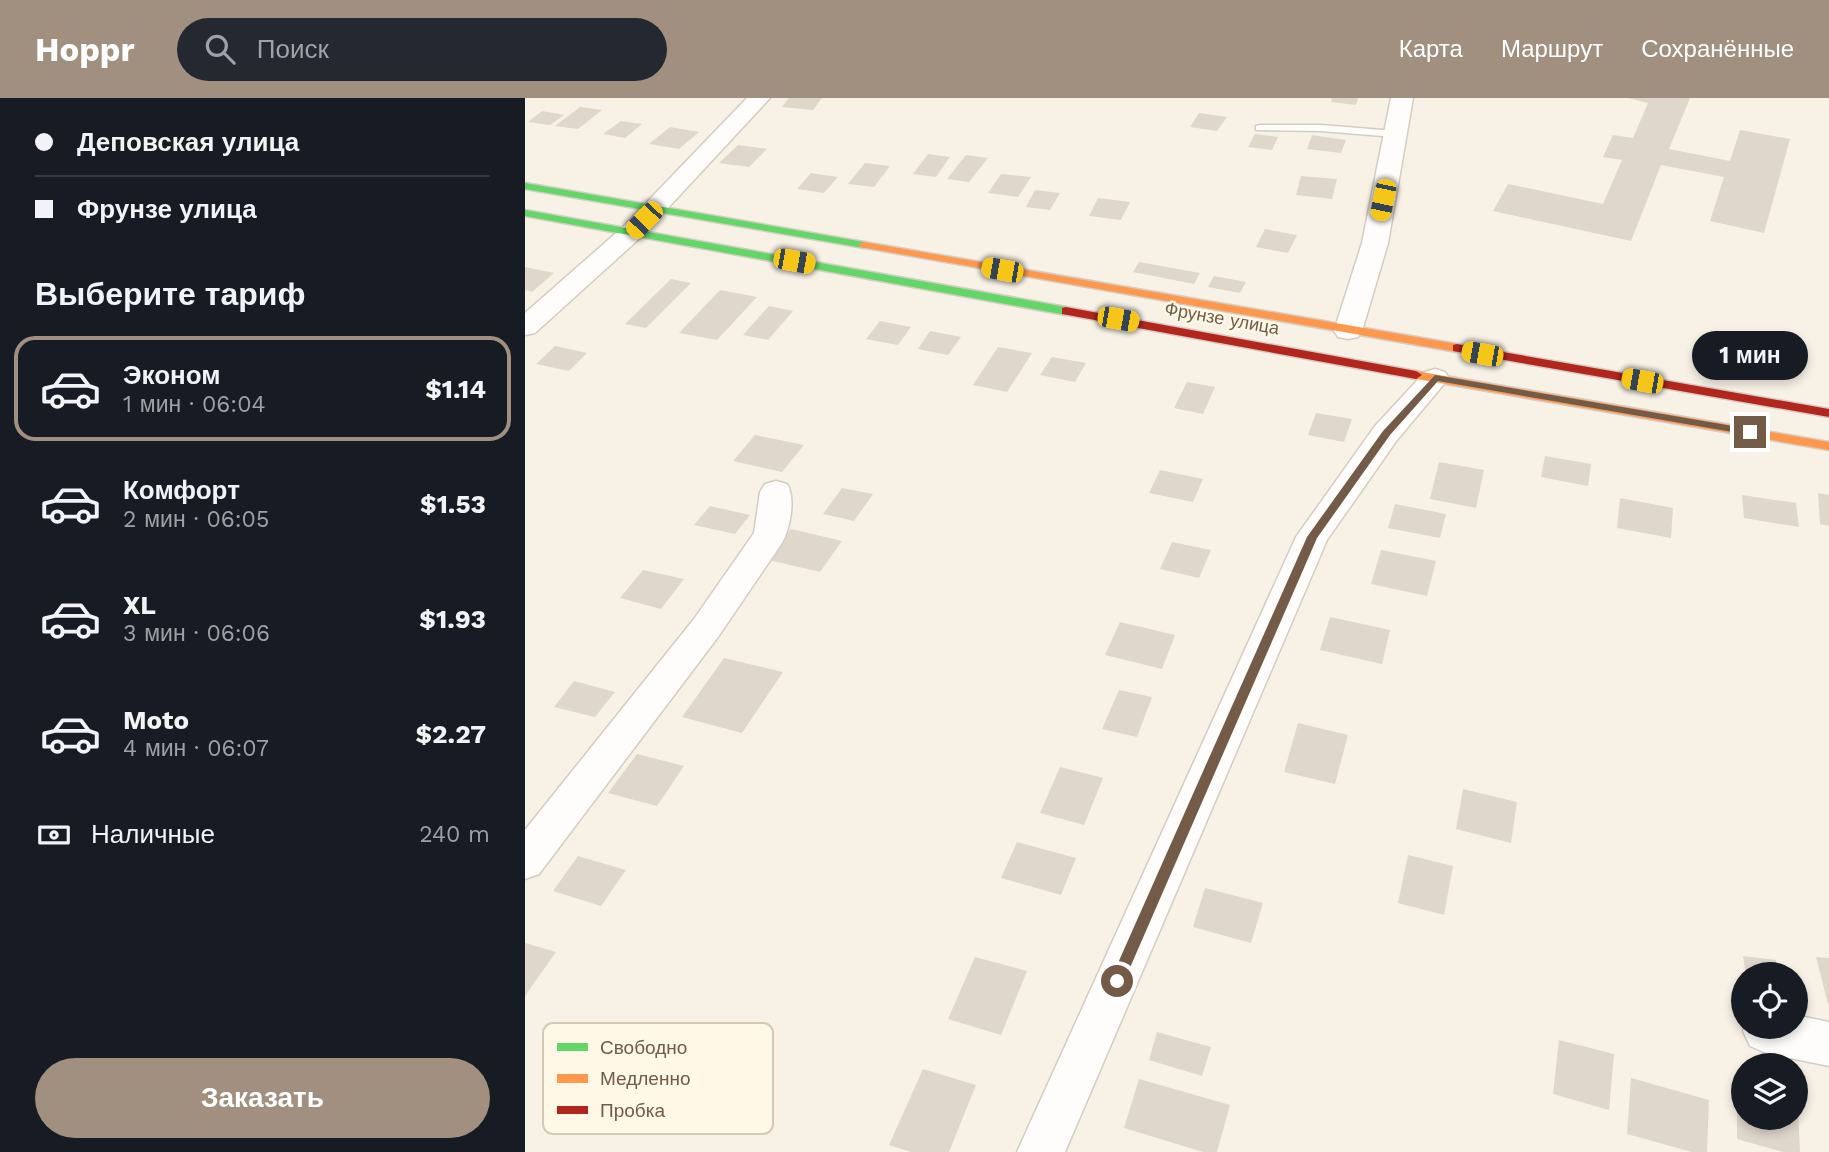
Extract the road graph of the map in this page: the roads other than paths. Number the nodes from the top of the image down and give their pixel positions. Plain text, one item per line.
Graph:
1 (759, 98) edge
2 (1402, 98) edge
3 (1260, 128) dead end
4 (1395, 134) junction
5 (525, 186) edge
6 (655, 208) junction
7 (525, 213) edge
8 (632, 232) junction
9 (525, 327) edge
10 (1348, 331) junction
11 (1435, 378) junction
12 (1829, 413) edge
13 (1829, 446) edge
14 (776, 492) dead end
15 (525, 861) edge
16 (1805, 1039) edge
17 (1829, 1044) edge
18 (1041, 1152) edge

1 - 6 street
2 - 4 street
3 - 4 lane
4 - 10 street
5 - 6 main road, Фрунзе улица
6 - 8 street
6 - 10 main road, Фрунзе улица
7 - 8 main road, Фрунзе улица
8 - 9 street
8 - 11 main road, Фрунзе улица
10 - 12 main road, Фрунзе улица
11 - 13 main road, Фрунзе улица
11 - 18 street
14 - 15 street
16 - 17 street

